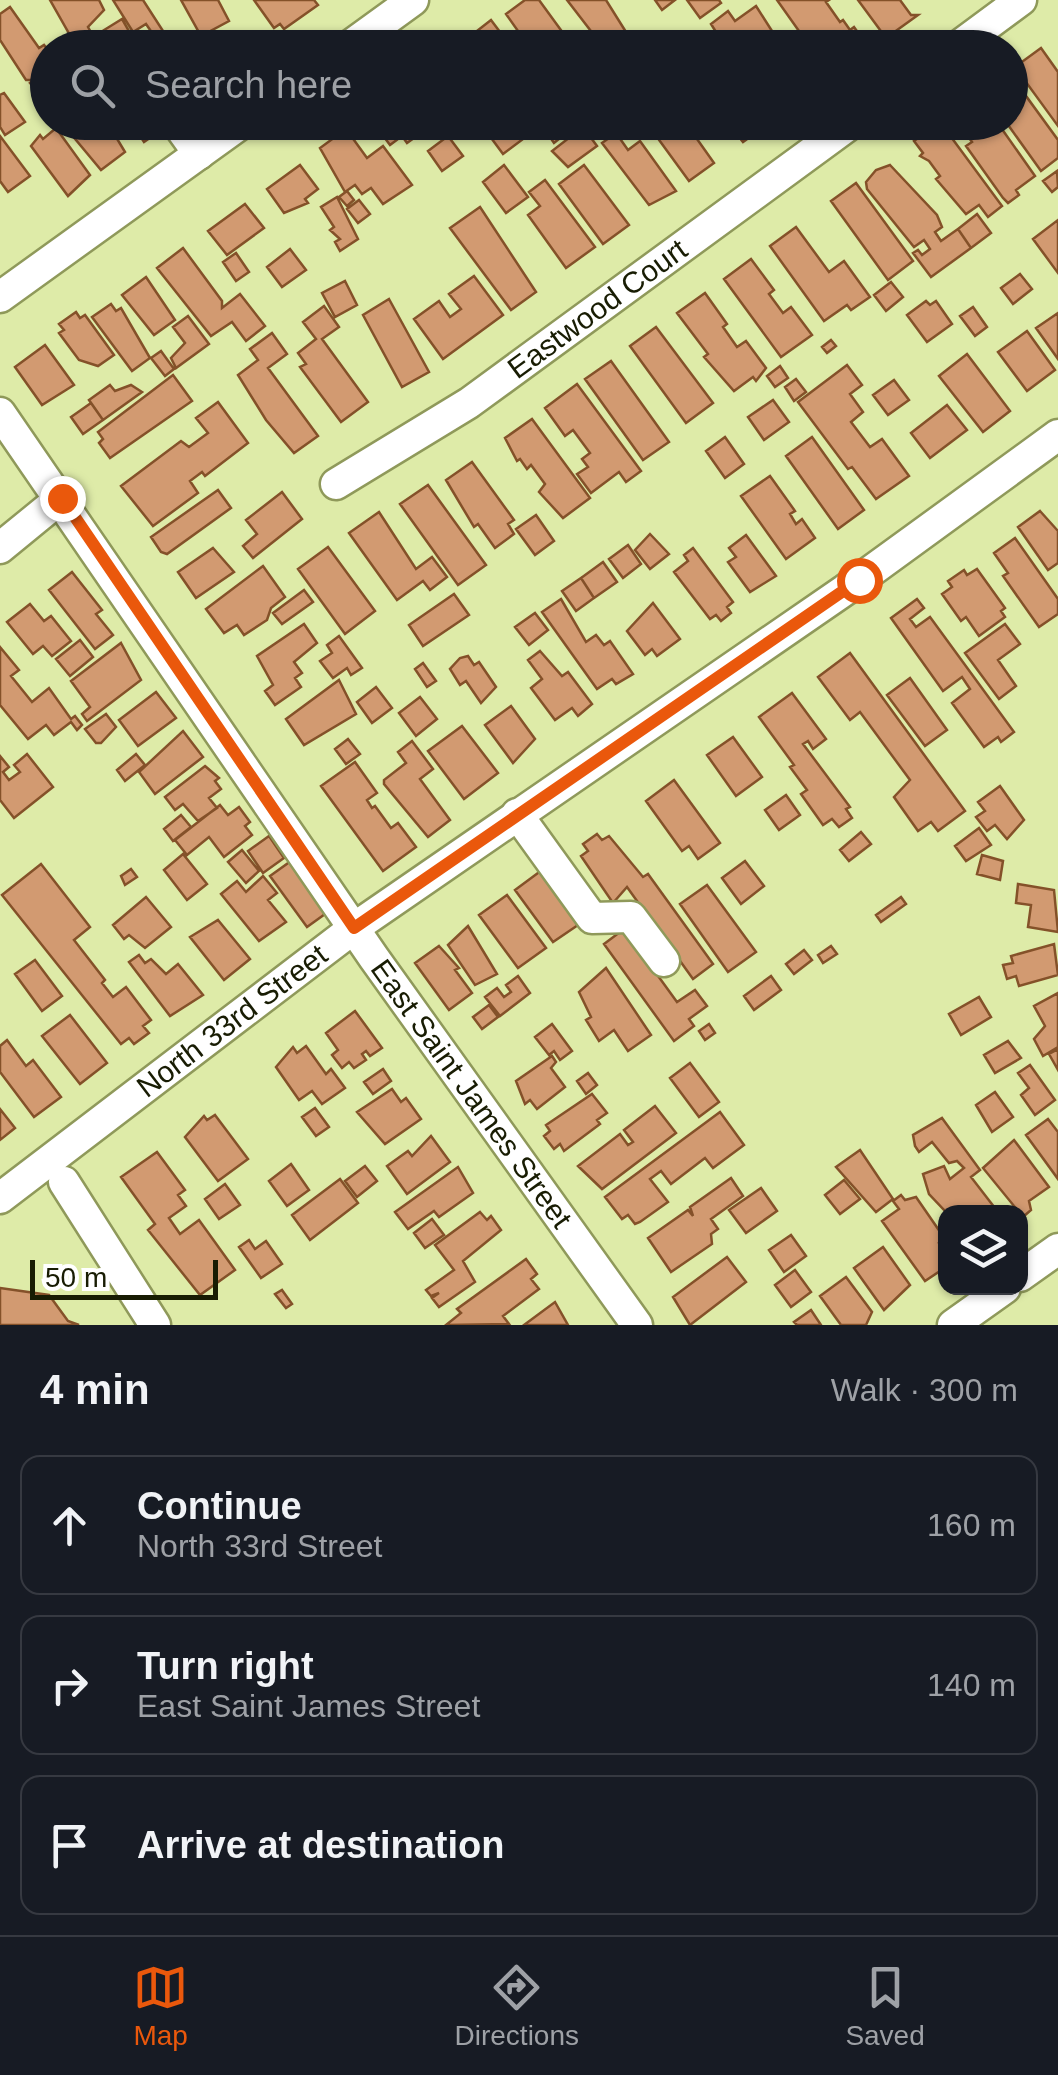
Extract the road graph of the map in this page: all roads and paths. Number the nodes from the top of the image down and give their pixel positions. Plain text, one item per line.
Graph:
1 (413, 0) edge
2 (1021, 0) edge
3 (372, 30) edge
4 (980, 30) edge
5 (188, 140) edge
6 (218, 140) edge
7 (829, 140) edge
8 (198, 154) junction
9 (0, 297) edge
10 (0, 413) edge
11 (1058, 436) edge
12 (336, 484) dead end
13 (62, 498) junction
14 (0, 548) edge
15 (517, 814) junction
16 (354, 928) junction
17 (664, 961) dead end
18 (64, 1182) dead end
19 (0, 1198) edge
20 (1058, 1249) edge
21 (1028, 1270) edge
22 (995, 1295) edge
23 (156, 1325) edge
24 (637, 1325) edge
25 (953, 1325) edge

1 - 3 street
2 - 4 street
5 - 8 street
6 - 8 street
7 - 12 street, Eastwood Court
8 - 9 street
10 - 13 street, East Saint James Street
11 - 15 street, North 33rd Street
13 - 14 street
13 - 16 street, East Saint James Street
15 - 16 street, North 33rd Street
15 - 17 street
16 - 19 street, North 33rd Street
16 - 24 street, East Saint James Street
18 - 23 street
20 - 21 street
22 - 25 street

